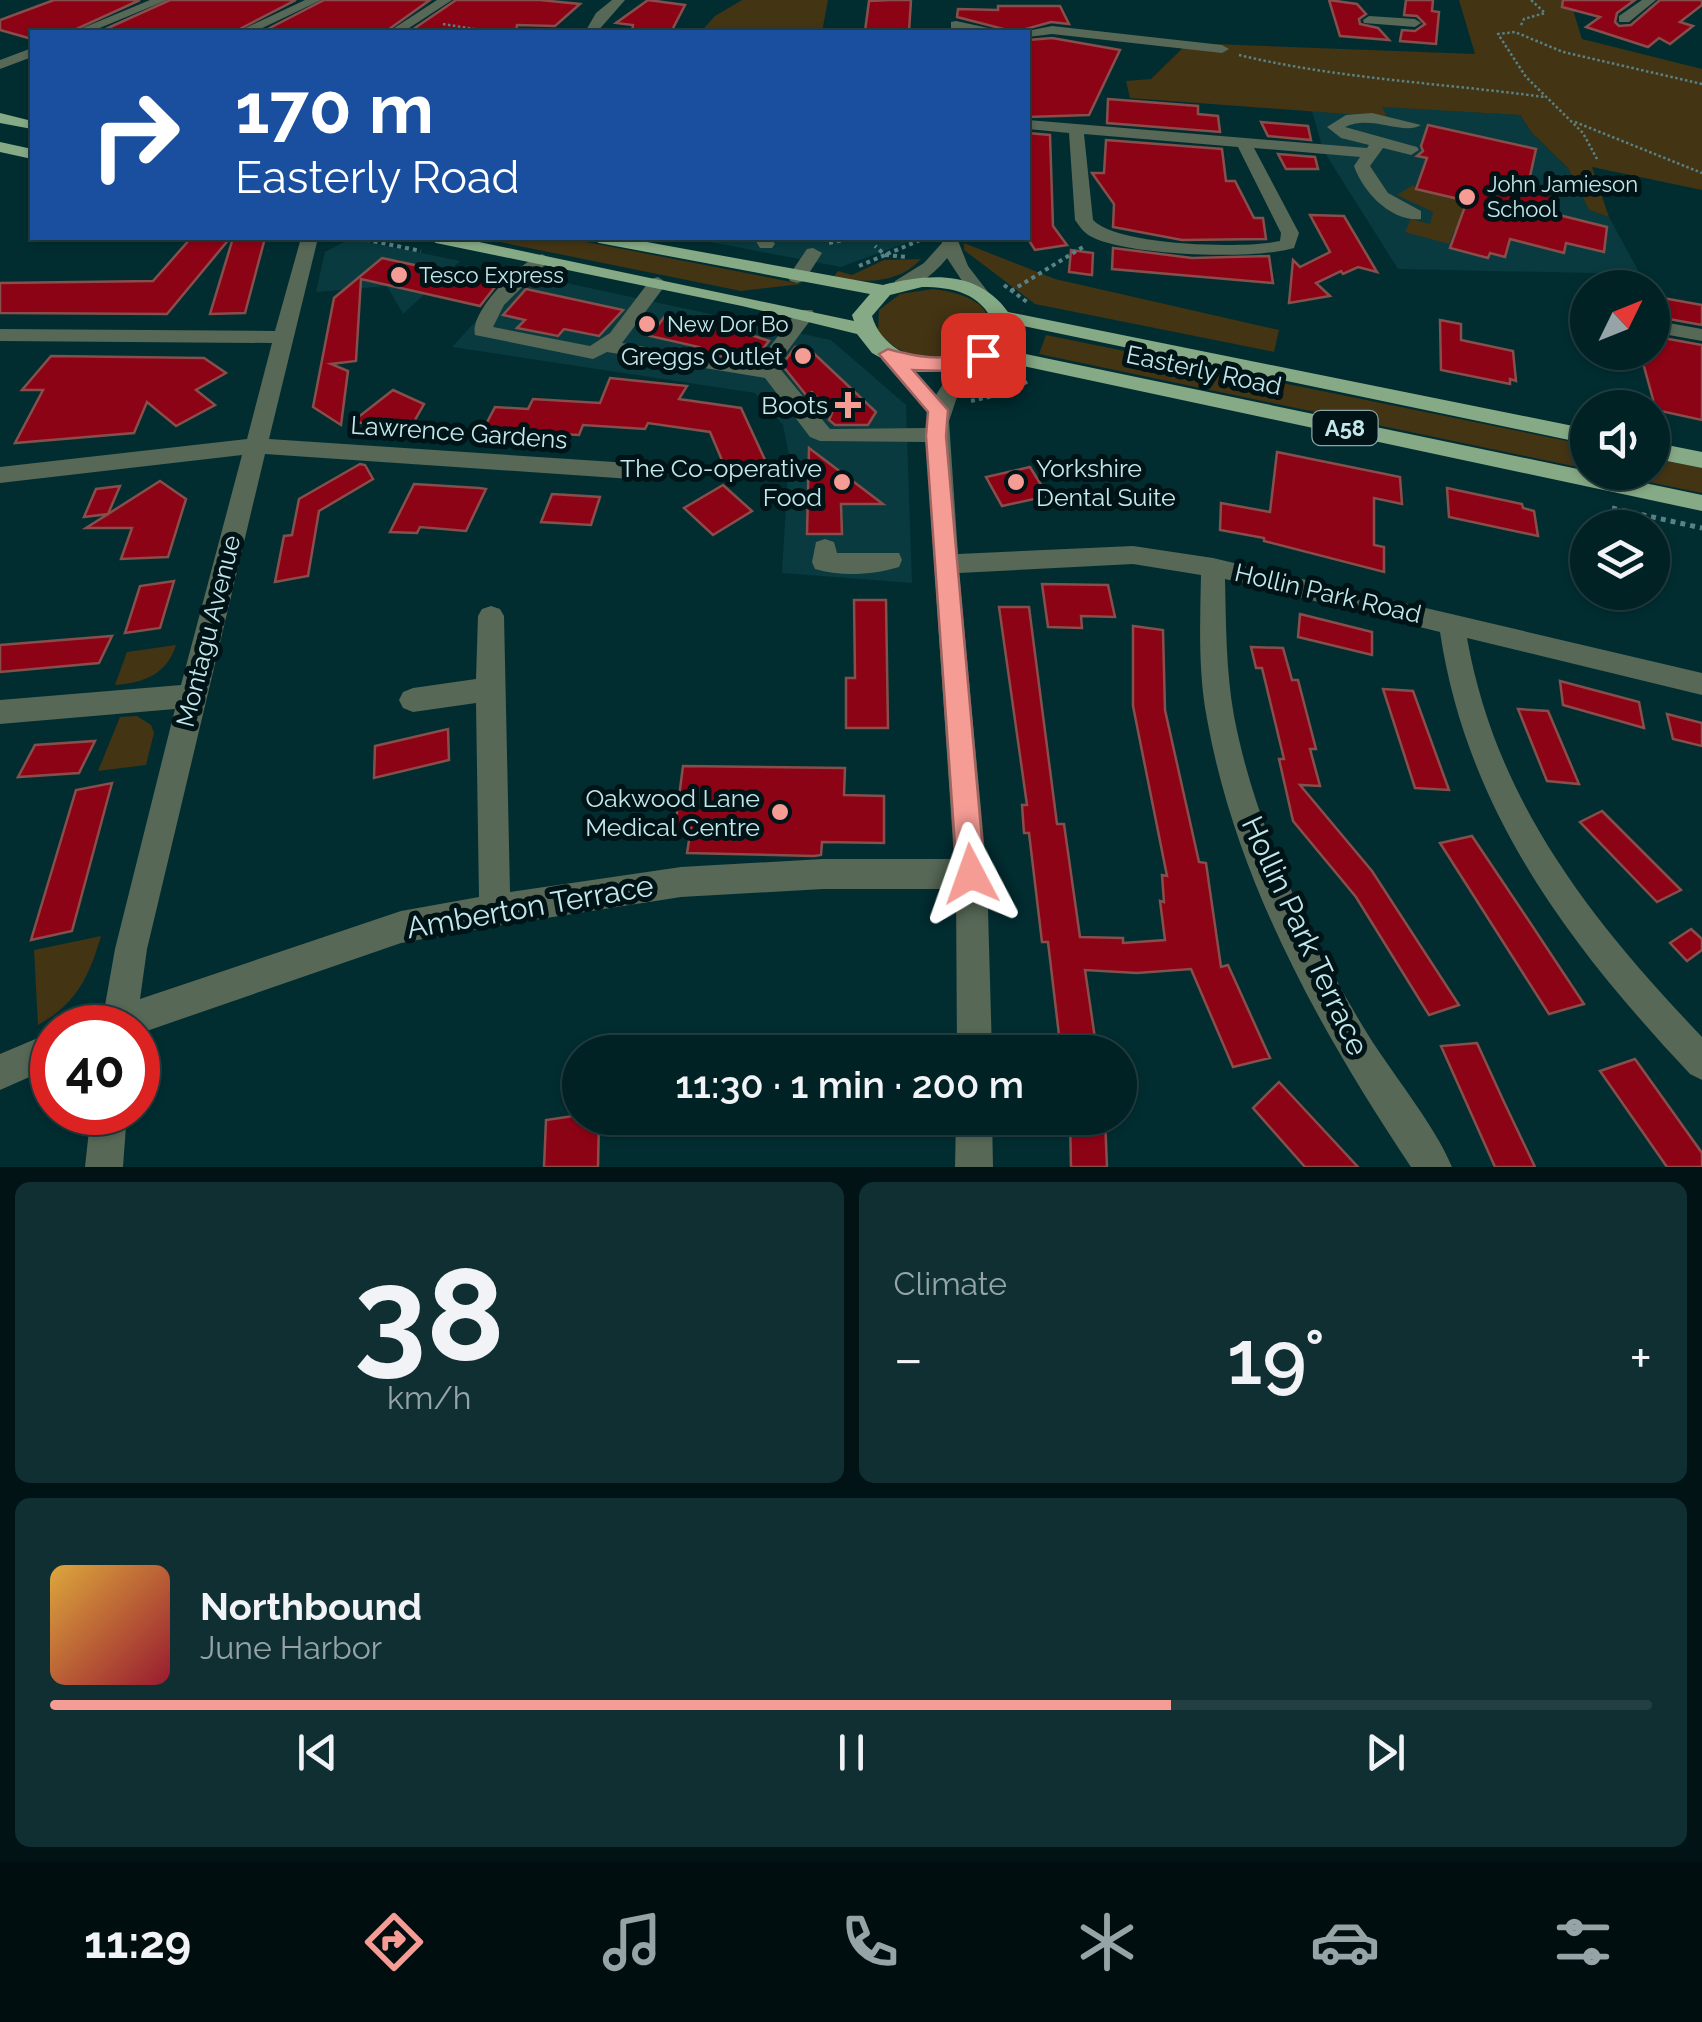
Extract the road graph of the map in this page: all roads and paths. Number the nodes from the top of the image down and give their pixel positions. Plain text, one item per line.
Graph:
1 (161, 0) edge
2 (315, 0) edge
3 (446, 0) edge
4 (619, 0) edge
5 (1530, 0) edge
6 (1650, 0) edge
7 (416, 19) junction
8 (1624, 19) dead end
9 (1369, 20) dead end
10 (956, 23) edge
11 (1415, 24) dead end
12 (1521, 26) dead end
13 (85, 30) edge
14 (248, 30) edge
15 (398, 30) edge
16 (481, 30) edge
17 (593, 30) edge
18 (990, 30) edge
19 (1030, 33) edge
20 (1222, 49) joint
21 (30, 53) edge
22 (0, 65) edge
23 (1702, 84) edge
24 (1546, 97) junction
25 (0, 118) edge
26 (1568, 118) junction
27 (30, 125) edge
28 (1030, 125) edge
29 (1413, 125) dead end
30 (1076, 129) junction
31 (1244, 144) junction
32 (1375, 148) junction
33 (4, 150) edge
34 (1411, 150) dead end
35 (30, 154) edge
36 (1597, 159) dead end
37 (1702, 172) edge
38 (1415, 215) dead end
39 (1102, 235) junction
40 (308, 240) edge
41 (458, 240) edge
42 (609, 240) edge
43 (846, 240) edge
44 (921, 240) edge
45 (950, 241) edge
46 (817, 247) joint
47 (886, 254) dead end
48 (542, 259) junction
49 (797, 276) junction
50 (658, 283) junction
51 (892, 288) junction
52 (1012, 291) dead end
53 (979, 292) junction
54 (804, 314) junction
55 (1002, 316) junction
56 (1670, 329) edge
57 (863, 330) junction
58 (0, 335) edge
59 (1702, 335) edge
60 (284, 337) junction
61 (606, 346) junction
62 (888, 354) junction
63 (985, 354) junction
64 (766, 365) junction
65 (1030, 380) dead end
66 (939, 415) junction
67 (1570, 433) edge
68 (255, 446) junction
69 (1670, 454) edge
70 (1702, 460) edge
71 (660, 473) dead end
72 (0, 475) edge
73 (1702, 503) edge
74 (825, 548) dead end
75 (890, 560) dead end
76 (948, 564) junction
77 (1213, 568) junction
78 (492, 616) dead end
79 (1450, 621) junction
80 (1702, 684) edge
81 (489, 689) junction
82 (192, 696) junction
83 (413, 700) dead end
84 (0, 712) edge
85 (971, 874) junction
86 (496, 910) junction
87 (119, 1005) edge
88 (160, 1010) edge
89 (975, 1035) edge
90 (30, 1059) edge
91 (1702, 1062) edge
92 (0, 1072) edge
93 (107, 1135) edge
94 (974, 1135) edge
95 (104, 1167) edge
96 (974, 1167) edge
97 (1433, 1167) edge

1 - 13 street
2 - 14 street
3 - 7 street
4 - 17 street
5 - 12 path
6 - 8 street
7 - 15 street
7 - 16 path
9 - 11 street
10 - 18 street
19 - 20 street
20 - 24 path
21 - 22 street
23 - 24 path
24 - 26 path
25 - 27 main road
26 - 36 path
26 - 37 path
28 - 30 street
29 - 32 street
30 - 31 street
30 - 39 street
31 - 32 street
31 - 39 street
32 - 34 street
32 - 38 street
33 - 35 main road
39 - 52 path
40 - 60 street, Montagu Avenue
41 - 48 main road
42 - 49 main road
43 - 46 path
44 - 47 path
45 - 51 street
45 - 53 street
46 - 49 street
48 - 50 main road
48 - 61 street
49 - 51 main road
50 - 54 main road
50 - 61 street
51 - 53 main road
51 - 57 main road
53 - 55 main road
54 - 57 main road
54 - 64 street
55 - 63 main road
55 - 67 main road, Easterly Road / A58
56 - 59 street
57 - 62 main road
58 - 60 street
60 - 68 street, Montagu Avenue
61 - 64 street
62 - 63 main road, Easterly Road / A58
62 - 66 street
63 - 66 street
63 - 73 main road, Easterly Road / A58
64 - 66 street
65 - 66 path
66 - 76 street
68 - 71 street, Lawrence Gardens
68 - 72 street, Lawrence Gardens
68 - 82 street, Montagu Avenue
69 - 70 main road
74 - 75 street
76 - 77 street, Hollin Park Road
76 - 85 street
77 - 79 street, Hollin Park Road
77 - 97 street, Hollin Park Terrace
78 - 81 street
79 - 80 street, Hollin Park Road
79 - 91 street
81 - 83 street
81 - 86 street
82 - 84 street
82 - 87 street, Montagu Avenue
85 - 86 street, Amberton Terrace
85 - 89 street
86 - 88 street, Amberton Terrace
90 - 92 street
93 - 95 street
94 - 96 street

